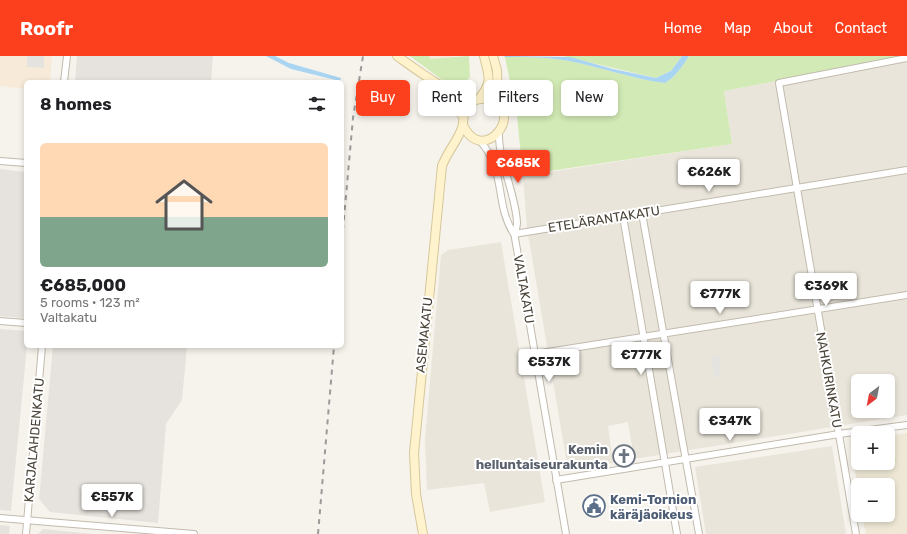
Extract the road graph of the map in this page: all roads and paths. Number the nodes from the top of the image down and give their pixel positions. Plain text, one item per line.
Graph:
1 (67, 56) edge
2 (397, 56) edge
3 (484, 56) edge
4 (493, 56) edge
5 (907, 58) edge
6 (430, 79) edge
7 (64, 80) edge
8 (497, 80) edge
9 (476, 100) joint
10 (484, 100) edge
11 (463, 116) edge
12 (504, 116) edge
13 (463, 125) junction
14 (499, 133) junction
15 (471, 136) junction
16 (458, 140) junction
17 (479, 140) junction
18 (0, 161) edge
19 (24, 163) edge
20 (907, 170) edge
21 (796, 188) junction
22 (642, 213) junction
23 (623, 216) junction
24 (514, 234) junction
25 (907, 295) edge
26 (817, 309) junction
27 (0, 321) edge
28 (24, 323) edge
29 (663, 334) junction
30 (644, 337) junction
31 (42, 348) edge
32 (535, 354) junction
33 (907, 425) edge
34 (839, 434) junction
35 (687, 458) junction
36 (664, 462) junction
37 (556, 480) junction
38 (0, 518) edge
39 (28, 520) junction
40 (26, 534) edge
41 (194, 534) edge
42 (423, 534) edge
43 (566, 534) edge
44 (677, 534) edge
45 (699, 534) edge
46 (856, 534) edge

1 - 7 street
2 - 6 main road
3 - 9 main road
4 - 8 main road
5 - 21 street, NAHKURINKATU
9 - 10 main road
11 - 13 main road
12 - 14 main road
13 - 15 main road
13 - 16 main road, ASEMAKATU
14 - 17 main road
14 - 24 street, VALTAKATU
15 - 16 main road
15 - 17 main road
16 - 42 main road, ASEMAKATU
17 - 24 street, VALTAKATU
18 - 19 street
20 - 21 street, ETELÄRANTAKATU
21 - 22 street, ETELÄRANTAKATU
21 - 26 street, NAHKURINKATU
22 - 23 street, ETELÄRANTAKATU
22 - 29 street
23 - 24 street, ETELÄRANTAKATU
23 - 30 street
24 - 32 street, VALTAKATU
25 - 26 street
26 - 29 street
26 - 34 street, NAHKURINKATU
27 - 28 street
29 - 30 street
29 - 35 street
30 - 32 street
30 - 36 street
31 - 39 street, KARJALAHDENKATU
32 - 37 street, VALTAKATU
33 - 34 street
34 - 35 street
34 - 46 street, NAHKURINKATU
35 - 36 street
35 - 45 street
36 - 37 street
36 - 44 street
37 - 43 street, VALTAKATU
38 - 39 street
39 - 40 street, KARJALAHDENKATU
39 - 41 street

